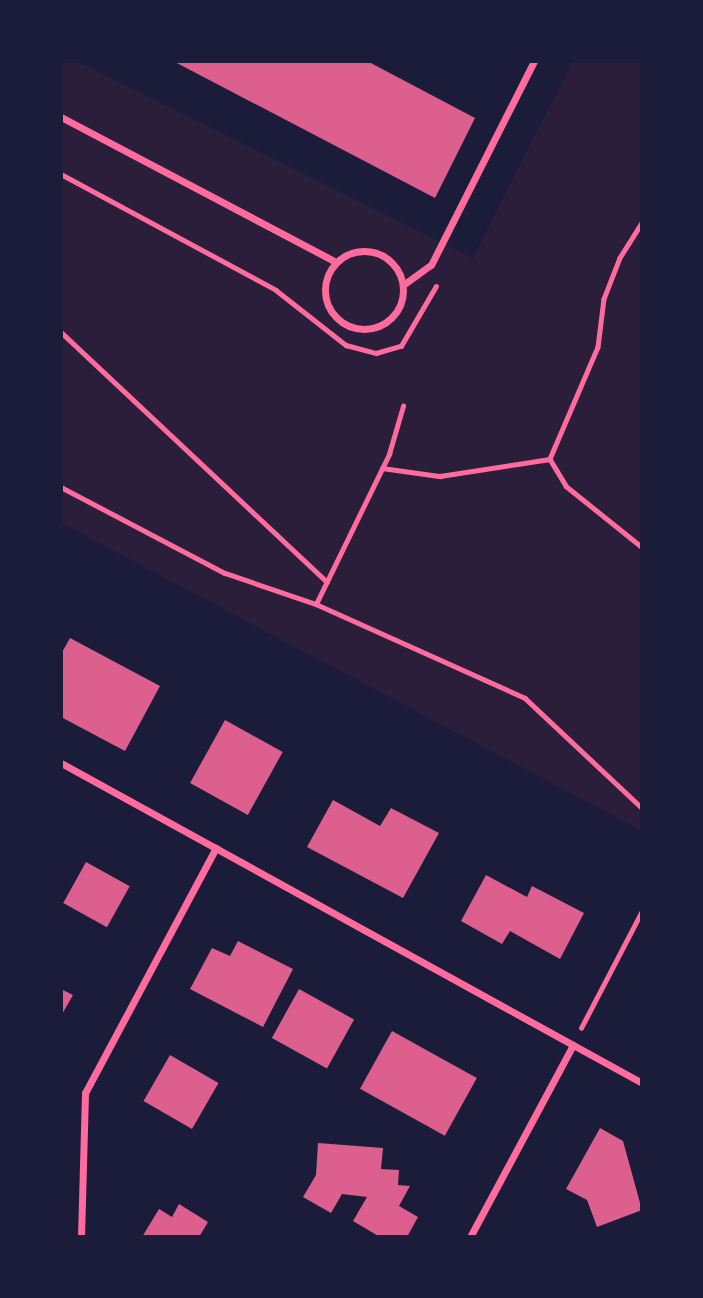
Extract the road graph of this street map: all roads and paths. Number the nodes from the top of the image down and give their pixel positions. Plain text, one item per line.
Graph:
1 (534, 61) edge
2 (61, 117) edge
3 (61, 174) edge
4 (642, 223) edge
5 (336, 262) junction
6 (439, 279) dead end
7 (403, 285) junction
8 (61, 332) edge
9 (403, 406) dead end
10 (550, 459) junction
11 (382, 468) junction
12 (61, 487) edge
13 (642, 547) edge
14 (327, 582) junction
15 (316, 604) junction
16 (61, 763) edge
17 (642, 808) edge
18 (216, 848) junction
19 (642, 911) edge
20 (573, 1045) junction
21 (642, 1083) edge
22 (81, 1237) edge
23 (470, 1237) edge

1 - 7 street
2 - 5 street
3 - 6 path
4 - 10 path
5 - 7 street
5 - 7 street
8 - 14 path
9 - 11 path
10 - 11 path
10 - 13 path
11 - 14 path
12 - 15 path
14 - 15 path
15 - 17 path
16 - 18 street
18 - 20 street
18 - 22 street
19 - 20 path
20 - 21 street
20 - 23 street

